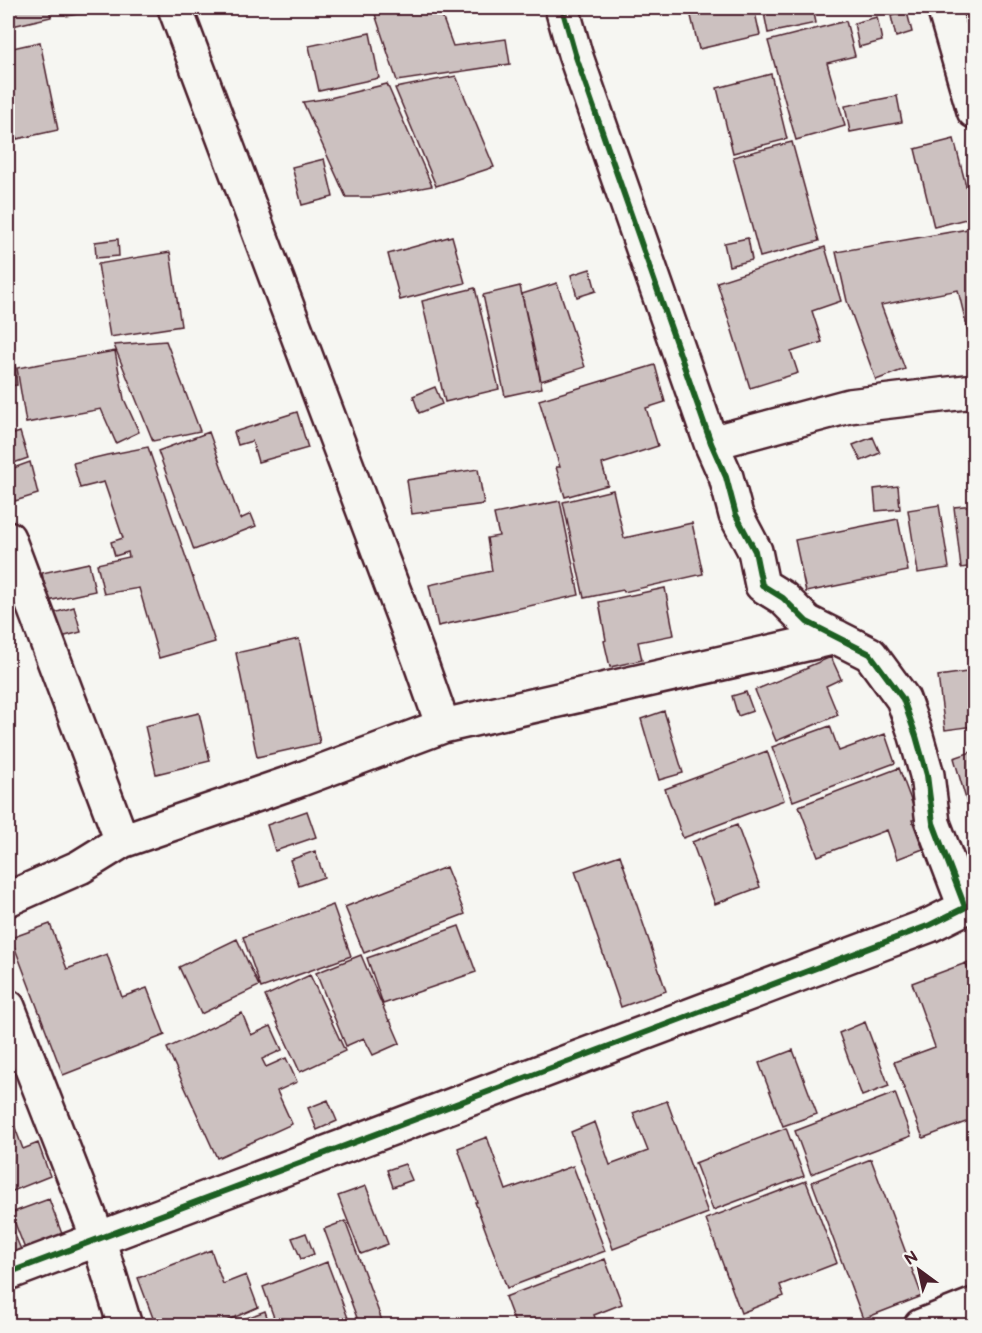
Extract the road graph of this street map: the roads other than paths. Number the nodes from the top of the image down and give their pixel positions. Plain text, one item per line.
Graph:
1 (175, 8) edge
2 (562, 8) edge
3 (955, 12) edge
4 (975, 111) edge
5 (975, 391) edge
6 (711, 443) junction
7 (8, 538) edge
8 (837, 637) junction
9 (443, 726) junction
10 (122, 842) junction
11 (8, 898) edge
12 (970, 905) edge
13 (8, 1007) edge
14 (98, 1238) junction
15 (8, 1273) edge
16 (975, 1305) edge
17 (125, 1326) edge
18 (921, 1326) edge

1 - 9 street
2 - 6 street
3 - 4 street
5 - 6 street
6 - 8 street
7 - 10 street
8 - 9 street
8 - 12 street
9 - 10 street
10 - 11 street
12 - 14 street
13 - 14 street
14 - 15 street
14 - 17 street
16 - 18 street

